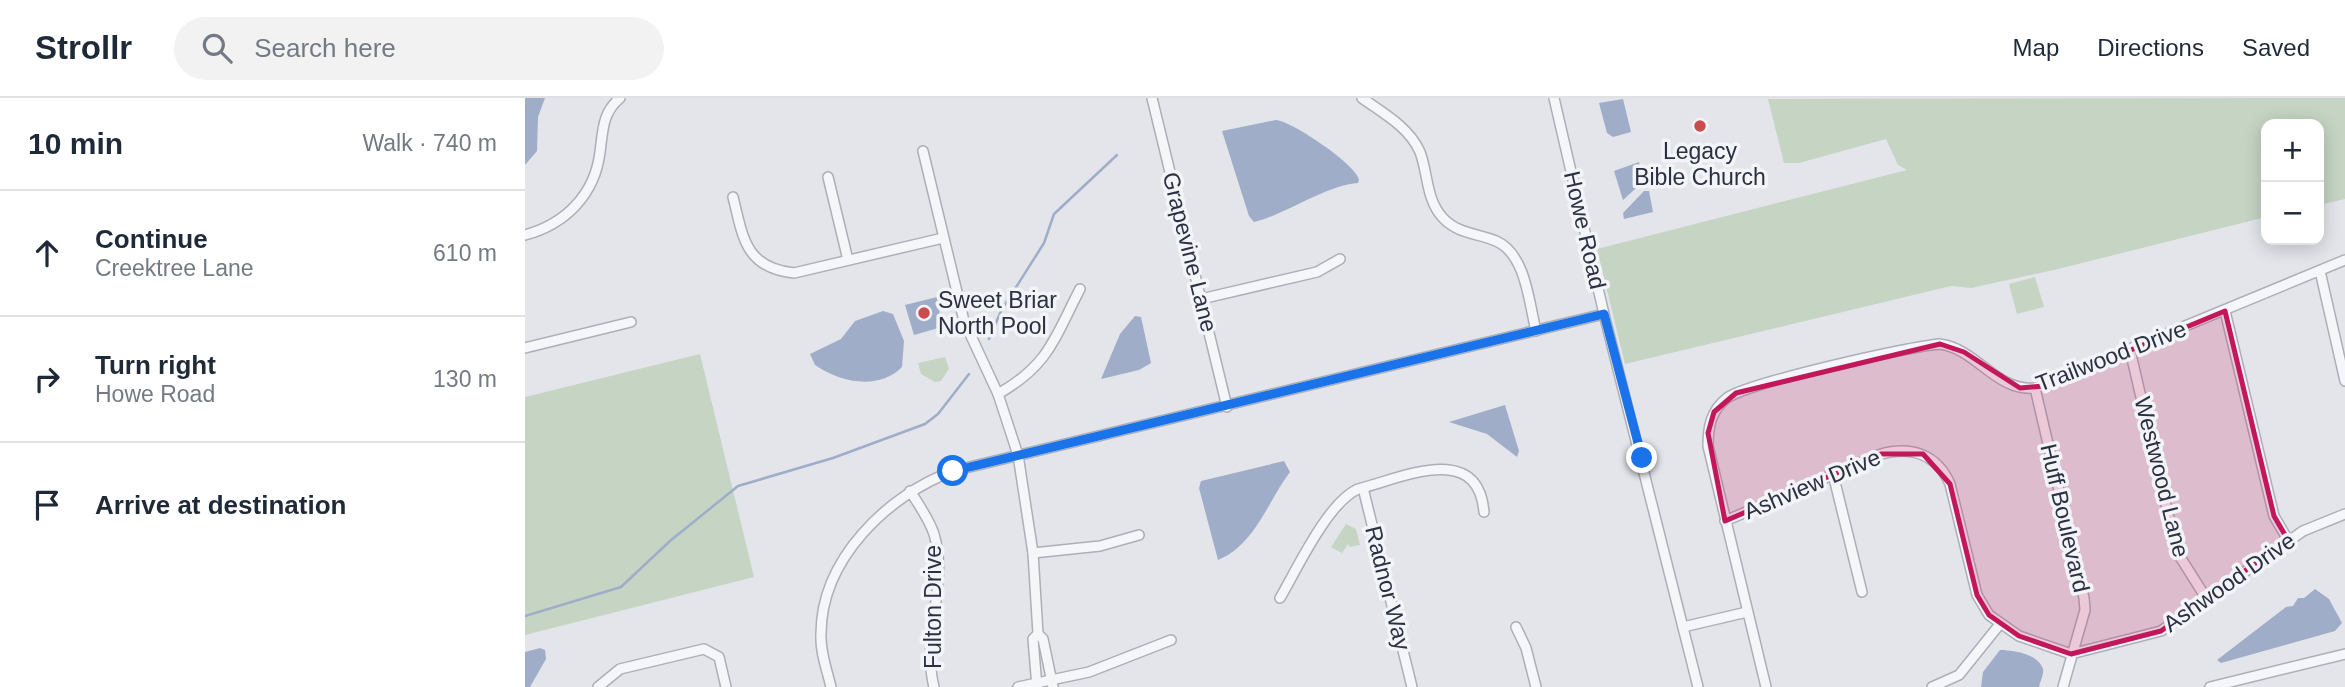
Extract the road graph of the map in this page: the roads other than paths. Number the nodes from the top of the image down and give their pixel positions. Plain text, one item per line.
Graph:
1 (620, 98) edge
2 (1152, 98) edge
3 (1362, 98) edge
4 (1554, 98) edge
5 (923, 151) dead end
6 (828, 177) dead end
7 (733, 197) dead end
8 (525, 235) edge
9 (943, 238) junction
10 (1340, 259) dead end
11 (848, 260) junction
12 (2345, 260) edge
13 (2319, 271) junction
14 (1080, 289) dead end
15 (1201, 299) junction
16 (2225, 311) junction
17 (1604, 314) junction
18 (631, 322) dead end
19 (1536, 331) junction
20 (525, 348) edge
21 (2130, 350) junction
22 (2345, 381) edge
23 (2035, 388) junction
24 (998, 394) junction
25 (1227, 407) junction
26 (1018, 455) junction
27 (1833, 474) junction
28 (1363, 488) junction
29 (911, 491) junction
30 (1484, 512) dead end
31 (2345, 514) edge
32 (1725, 521) junction
33 (1139, 535) dead end
34 (2288, 540) junction
35 (1033, 553) junction
36 (1862, 592) dead end
37 (1279, 598) dead end
38 (2206, 598) junction
39 (1747, 612) junction
40 (2000, 624) junction
41 (1516, 627) dead end
42 (1683, 627) junction
43 (1038, 634) junction
44 (1171, 640) dead end
45 (2071, 654) junction
46 (2345, 654) edge
47 (1052, 683) edge
48 (1036, 684) edge
49 (598, 687) edge
50 (726, 687) edge
51 (831, 687) edge
52 (934, 687) edge
53 (1018, 687) edge
54 (1412, 687) edge
55 (1535, 687) edge
56 (1697, 687) edge
57 (1766, 687) edge
58 (1932, 687) edge
59 (2063, 687) edge
60 (2210, 687) edge

1 - 8 street
2 - 15 street, Grapevine Lane
3 - 19 street
4 - 17 street, Howe Road
5 - 9 street
6 - 11 street
7 - 11 street
9 - 11 street
9 - 24 street
10 - 15 street
12 - 13 street, Trailwood Drive
13 - 16 street, Trailwood Drive
13 - 22 street
14 - 24 street
15 - 25 street, Grapevine Lane
16 - 21 street, Trailwood Drive
16 - 34 street
17 - 19 street
17 - 42 street, Howe Road
18 - 20 street
19 - 25 street
21 - 23 street, Trailwood Drive
21 - 38 street, Westwood Lane
23 - 32 street, Trailwood Drive
23 - 45 street, Huff Boulevard
24 - 26 street
25 - 26 street
26 - 29 street
26 - 35 street
27 - 32 street, Ashview Drive
27 - 36 street
27 - 40 street, Ashview Drive
28 - 30 street
28 - 37 street
28 - 54 street, Radnor Way
29 - 51 street
29 - 52 street, Fulton Drive
31 - 34 street, Ashwood Drive
32 - 39 street
33 - 35 street
34 - 38 street, Ashwood Drive
35 - 43 street
38 - 45 street, Ashwood Drive
39 - 42 street
39 - 57 street
40 - 45 street, Ashview Drive
40 - 58 street
41 - 55 street
42 - 56 street, Howe Road
43 - 47 street
43 - 48 street
44 - 47 street
45 - 59 street, Huff Boulevard
46 - 60 street
47 - 48 street
48 - 53 street
49 - 50 street

